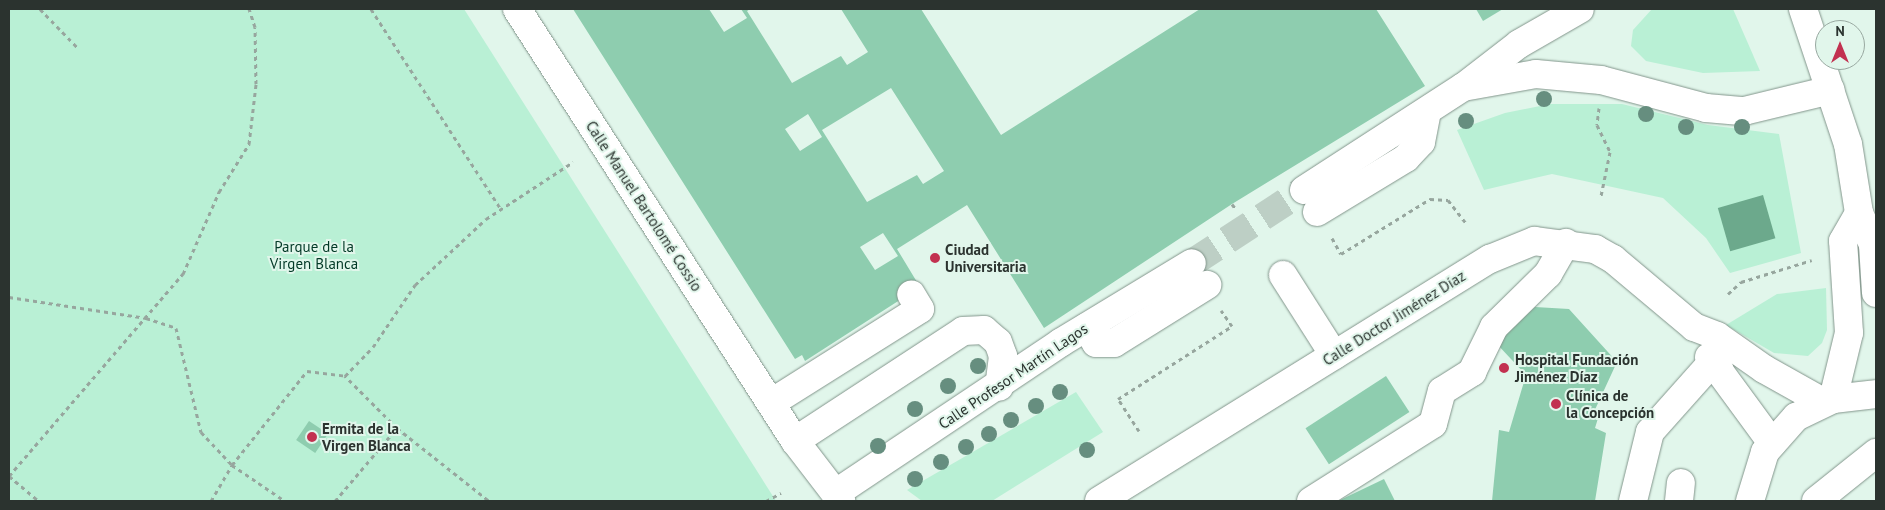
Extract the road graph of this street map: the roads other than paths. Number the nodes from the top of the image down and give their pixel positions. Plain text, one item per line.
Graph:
1 (517, 9) edge
2 (1580, 9) edge
3 (1803, 9) edge
4 (1462, 87) junction
5 (1831, 90) junction
6 (1320, 210) tunnel mouth
7 (1858, 213) junction
8 (1566, 243) junction
9 (1284, 276) dead end
10 (1203, 286) tunnel mouth
11 (1876, 293) edge
12 (910, 294) dead end
13 (1694, 327) junction
14 (1334, 355) junction
15 (1720, 370) junction
16 (999, 387) junction
17 (1876, 394) edge
18 (1828, 400) junction
19 (771, 403) junction
20 (795, 441) junction
21 (1772, 443) junction
22 (1876, 453) edge
23 (839, 497) edge
24 (1099, 501) edge
25 (1311, 501) edge
26 (1633, 501) edge
27 (1750, 501) edge
28 (1816, 501) edge

1 - 19 street, Calle Manuel Bartolomé Cossío
2 - 4 street
3 - 5 street
4 - 5 street
4 - 6 street
5 - 7 street
7 - 11 street
7 - 18 street
8 - 13 street, Calle Doctor Jiménez Díaz
8 - 14 street, Calle Doctor Jiménez Díaz
8 - 25 street
9 - 14 street
10 - 16 street, Calle Profesor Martín Lagos
12 - 19 street
13 - 15 street, Calle Doctor Jiménez Díaz
13 - 18 street, Calle Doctor Jiménez Díaz
14 - 24 street, Calle Doctor Jiménez Díaz
15 - 21 street, Calle Doctor Jiménez Díaz
15 - 26 street
16 - 20 street
16 - 23 street, Calle Profesor Martín Lagos
17 - 18 street
18 - 21 street
19 - 20 street
20 - 23 street
21 - 27 street
22 - 28 street

